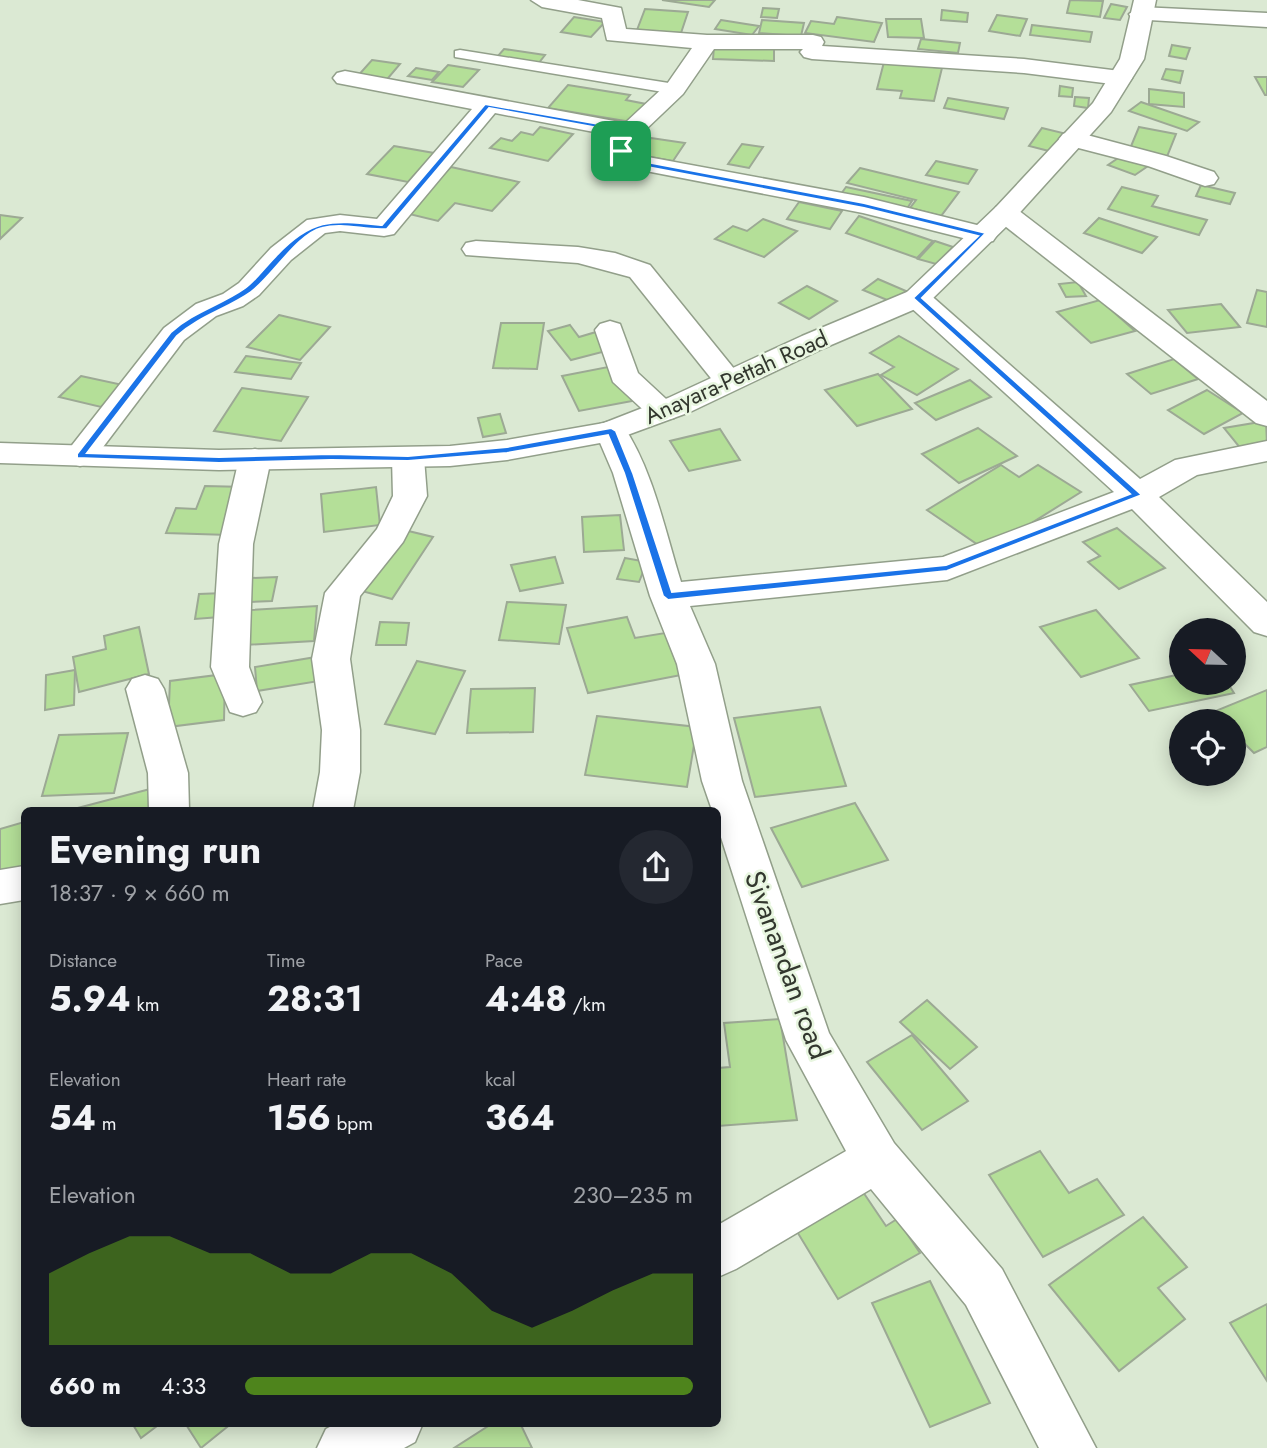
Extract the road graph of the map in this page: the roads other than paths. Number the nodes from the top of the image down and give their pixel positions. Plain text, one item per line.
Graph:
1 (542, 0) edge
2 (1142, 4) edge
3 (1267, 20) edge
4 (707, 42) junction
5 (460, 54) dead end
6 (345, 78) dead end
7 (1121, 78) junction
8 (674, 89) junction
9 (488, 106) junction
10 (630, 131) junction
11 (1072, 139) junction
12 (1205, 178) dead end
13 (1006, 214) junction
14 (983, 235) junction
15 (476, 249) dead end
16 (917, 298) junction
17 (610, 330) dead end
18 (729, 381) junction
19 (663, 411) junction
20 (1267, 416) edge
21 (611, 431) junction
22 (1267, 451) edge
23 (0, 453) edge
24 (80, 456) junction
25 (408, 458) junction
26 (255, 459) junction
27 (1137, 495) junction
28 (668, 596) junction
29 (1267, 623) edge
30 (145, 689) dead end
31 (243, 702) dead end
32 (169, 807) edge
33 (334, 807) edge
34 (21, 884) edge
35 (0, 887) edge
36 (877, 1160) junction
37 (721, 1250) edge
38 (388, 1427) edge
39 (345, 1448) edge
40 (1068, 1448) edge

1 - 4 street
2 - 3 street
2 - 7 street, Anayara-Pettah Road
4 - 7 street
4 - 8 street
5 - 8 lane
6 - 9 street
7 - 11 street, Anayara-Pettah Road
8 - 10 street
9 - 10 street
9 - 24 street
10 - 14 street
11 - 12 street
11 - 13 street, Anayara-Pettah Road
13 - 14 street, Anayara-Pettah Road
13 - 20 street
14 - 16 street, Anayara-Pettah Road
15 - 18 street
16 - 18 street, Anayara-Pettah Road
16 - 27 street
17 - 19 street
18 - 19 street, Anayara-Pettah Road
19 - 21 street, Anayara-Pettah Road
21 - 25 street, Anayara-Pettah Road
21 - 28 street, Sivanandan road
22 - 27 street
23 - 24 street, Anayara-Pettah Road
24 - 26 street, Anayara-Pettah Road
25 - 26 street, Anayara-Pettah Road
25 - 33 street
26 - 31 street
27 - 28 street
27 - 29 street
28 - 36 street, Sivanandan road
30 - 32 street
34 - 35 street
36 - 37 street
36 - 40 street, Sivanandan road
38 - 39 street

